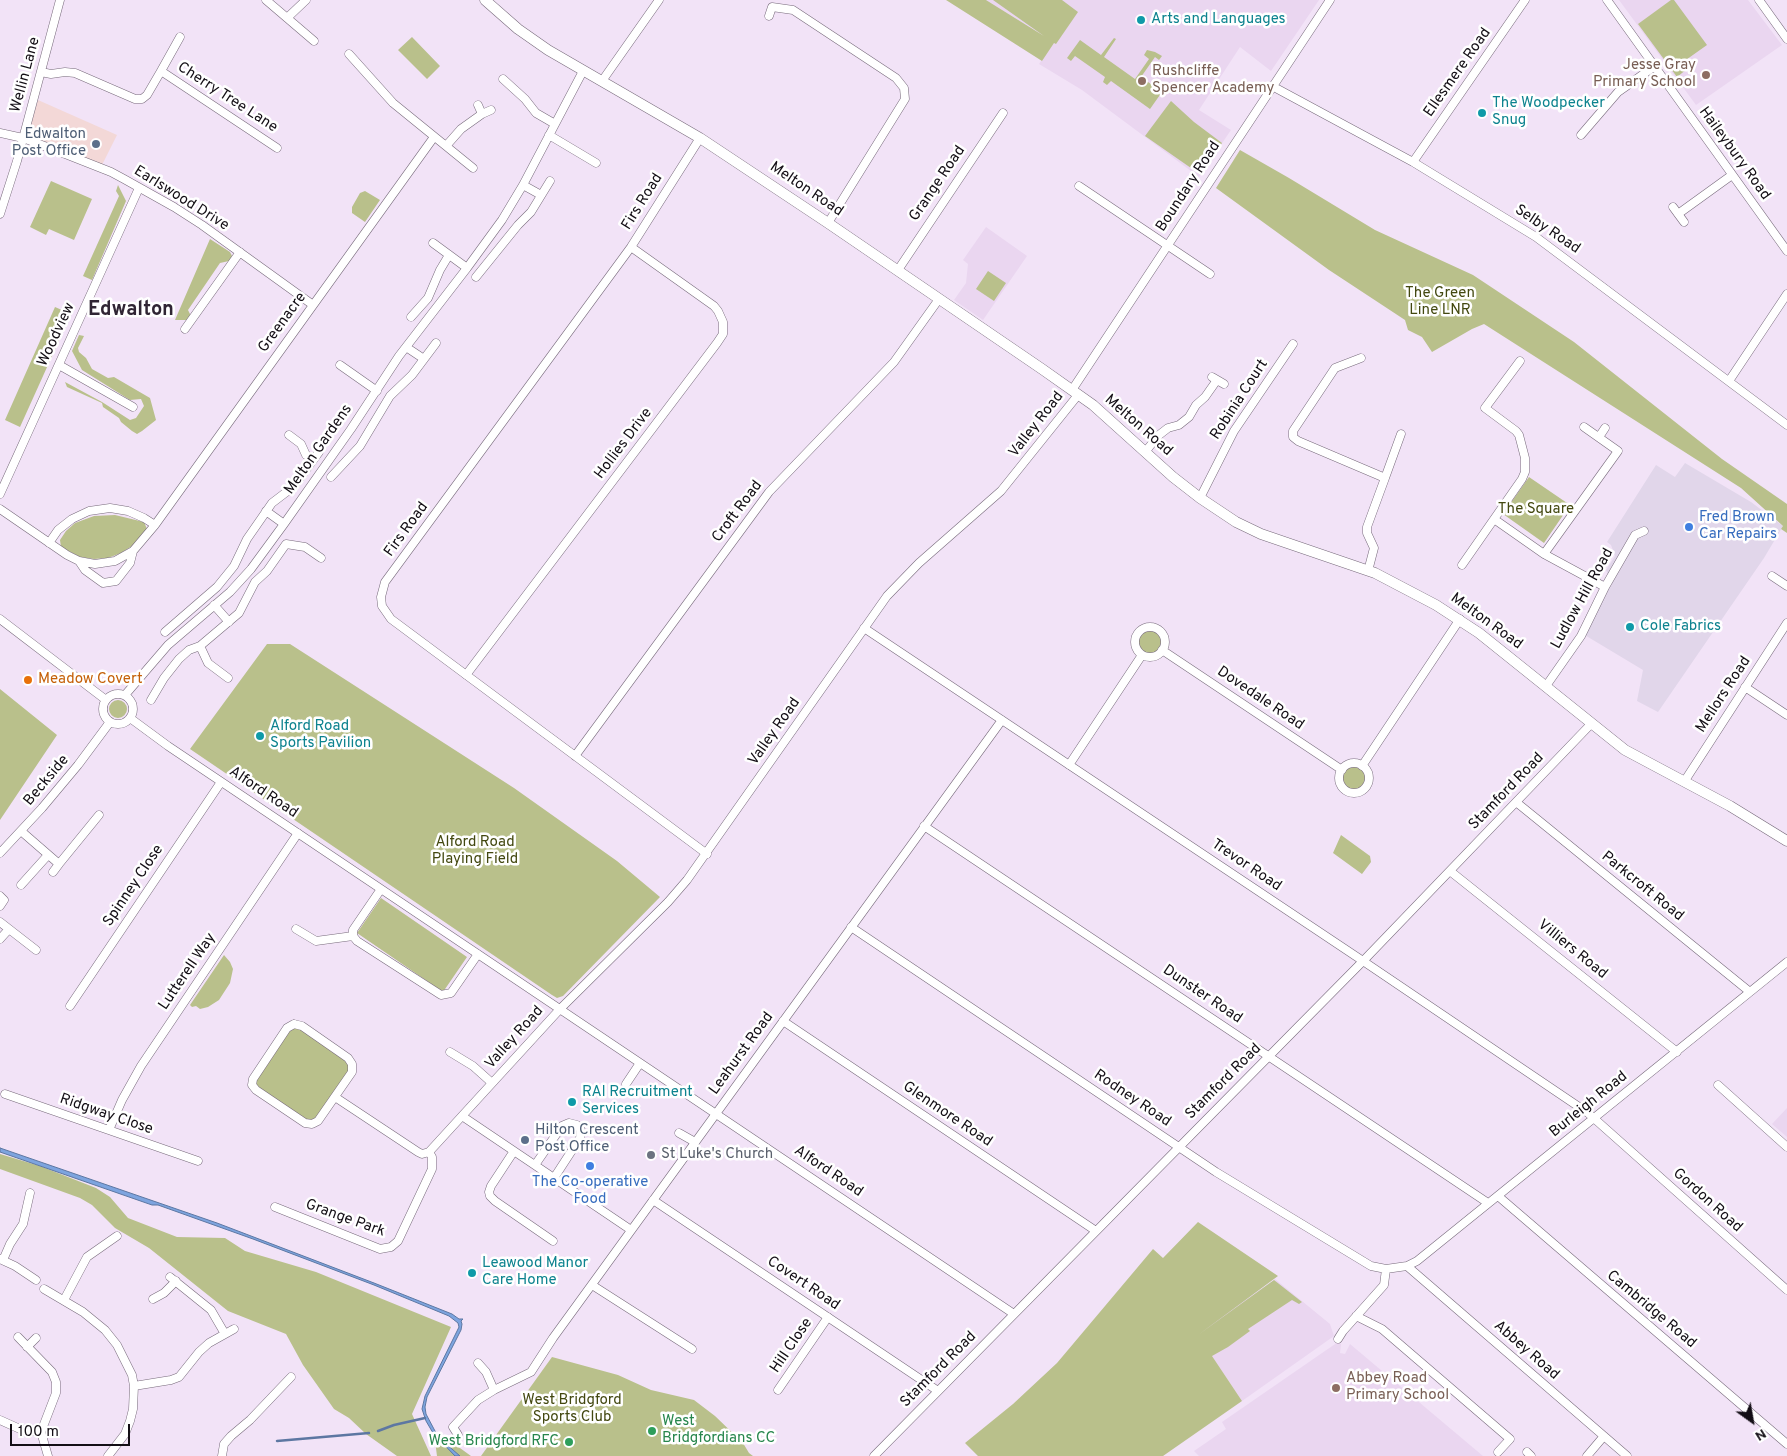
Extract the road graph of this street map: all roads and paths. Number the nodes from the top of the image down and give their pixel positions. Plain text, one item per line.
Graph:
1 (60, 0) edge
2 (266, 0) edge
3 (306, 0) edge
4 (485, 0) edge
5 (659, 0) edge
6 (1330, 0) edge
7 (1526, 0) edge
8 (1607, 0) edge
9 (1759, 0) edge
10 (773, 3) edge
11 (769, 16) dead end
12 (287, 18) junction
13 (180, 37) dead end
14 (1787, 39) edge
15 (314, 41) dead end
16 (349, 54) dead end
17 (1655, 66) junction
18 (161, 71) junction
19 (583, 71) junction
20 (41, 72) junction
21 (503, 79) dead end
22 (602, 81) junction
23 (1272, 86) junction
24 (478, 105) dead end
25 (491, 110) dead end
26 (1003, 113) dead end
27 (482, 114) junction
28 (555, 124) junction
29 (0, 133) edge
30 (549, 135) junction
31 (1581, 135) dead end
32 (434, 137) junction
33 (23, 138) junction
34 (700, 138) junction
35 (446, 146) junction
36 (277, 148) dead end
37 (596, 162) dead end
38 (1413, 162) junction
39 (473, 168) dead end
40 (1732, 175) junction
41 (550, 181) dead end
42 (523, 185) junction
43 (1079, 186) dead end
44 (139, 188) junction
45 (541, 195) junction
46 (1673, 207) dead end
47 (0, 214) edge
48 (1678, 214) junction
49 (828, 222) junction
50 (1684, 222) dead end
51 (433, 243) dead end
52 (1168, 244) junction
53 (631, 247) junction
54 (1787, 251) edge
55 (240, 252) junction
56 (449, 255) junction
57 (467, 268) junction
58 (898, 270) junction
59 (1210, 274) dead end
60 (476, 277) dead end
61 (1787, 294) edge
62 (939, 299) junction
63 (313, 305) junction
64 (411, 317) dead end
65 (184, 328) dead end
66 (436, 343) dead end
67 (1293, 344) dead end
68 (406, 347) junction
69 (1361, 358) dead end
70 (424, 359) junction
71 (1520, 361) dead end
72 (59, 365) junction
73 (340, 365) dead end
74 (1218, 380) dead end
75 (1729, 381) junction
76 (377, 391) junction
77 (1075, 393) junction
78 (133, 407) dead end
79 (1787, 425) edge
80 (1584, 427) dead end
81 (1604, 428) dead end
82 (1401, 434) dead end
83 (289, 435) dead end
84 (1599, 437) junction
85 (319, 452) dead end
86 (1145, 452) junction
87 (314, 460) junction
88 (331, 477) dead end
89 (1385, 478) junction
90 (0, 494) edge
91 (1200, 498) junction
92 (0, 509) edge
93 (266, 512) junction
94 (1494, 520) junction
95 (284, 524) junction
96 (155, 525) junction
97 (1644, 531) dead end
98 (49, 543) junction
99 (133, 551) junction
100 (1544, 554) junction
101 (320, 558) dead end
102 (79, 560) junction
103 (1462, 564) dead end
104 (1368, 571) junction
105 (1772, 576) dead end
106 (1787, 586) edge
107 (1605, 588) junction
108 (214, 605) junction
109 (0, 619) edge
110 (1460, 620) junction
111 (229, 622) junction
112 (1787, 623) edge
113 (864, 628) junction
114 (165, 632) dead end
115 (200, 646) junction
116 (1162, 650) junction
117 (1142, 655) junction
118 (466, 675) junction
119 (228, 678) dead end
120 (1546, 686) junction
121 (1745, 687) junction
122 (125, 696) junction
123 (106, 700) junction
124 (150, 700) dead end
125 (1787, 715) edge
126 (130, 718) junction
127 (1002, 720) junction
128 (110, 722) junction
129 (1591, 724) junction
130 (575, 756) junction
131 (1069, 765) junction
132 (1362, 766) junction
133 (1342, 770) junction
134 (221, 782) junction
135 (1684, 782) junction
136 (1516, 802) junction
137 (99, 815) dead end
138 (924, 826) junction
139 (21, 831) junction
140 (298, 833) junction
141 (1787, 841) edge
142 (0, 853) edge
143 (707, 854) junction
144 (48, 855) junction
145 (59, 864) junction
146 (1450, 871) junction
147 (53, 872) dead end
148 (21, 885) dead end
149 (381, 889) junction
150 (0, 896) edge
151 (0, 906) edge
152 (0, 922) edge
153 (851, 927) junction
154 (9, 929) junction
155 (296, 929) dead end
156 (353, 936) junction
157 (0, 939) edge
158 (36, 950) dead end
159 (478, 954) junction
160 (1363, 961) junction
161 (1787, 962) edge
162 (1750, 992) junction
163 (70, 1006) dead end
164 (560, 1009) junction
165 (783, 1021) junction
166 (450, 1052) dead end
167 (1677, 1052) junction
168 (1268, 1056) junction
169 (640, 1062) junction
170 (492, 1083) junction
171 (626, 1084) dead end
172 (1718, 1085) dead end
173 (5, 1094) dead end
174 (335, 1097) junction
175 (716, 1114) junction
176 (462, 1116) junction
177 (1594, 1118) junction
178 (109, 1130) junction
179 (1609, 1132) joint
180 (678, 1133) dead end
181 (695, 1142) junction
182 (1179, 1147) junction
183 (1787, 1147) edge
184 (514, 1151) junction
185 (429, 1152) junction
186 (198, 1161) dead end
187 (535, 1165) junction
188 (554, 1178) junction
189 (30, 1193) dead end
190 (1498, 1196) junction
191 (653, 1200) junction
192 (1488, 1203) junction
193 (275, 1207) dead end
194 (632, 1230) junction
195 (1096, 1231) junction
196 (118, 1236) dead end
197 (553, 1241) dead end
198 (2, 1260) edge
199 (1407, 1266) junction
200 (1386, 1269) junction
201 (36, 1280) dead end
202 (592, 1285) junction
203 (44, 1288) dead end
204 (1787, 1290) edge
205 (153, 1299) dead end
206 (64, 1300) junction
207 (1014, 1314) junction
208 (1356, 1316) junction
209 (828, 1317) junction
210 (234, 1329) dead end
211 (225, 1334) junction
212 (18, 1338) dead end
213 (36, 1338) dead end
214 (1338, 1339) dead end
215 (27, 1346) junction
216 (692, 1349) dead end
217 (478, 1363) dead end
218 (493, 1368) dead end
219 (486, 1372) junction
220 (291, 1377) dead end
221 (134, 1386) junction
222 (494, 1390) junction
223 (778, 1390) dead end
224 (938, 1391) junction
225 (0, 1420) edge
226 (40, 1432) junction
227 (458, 1435) dead end
228 (1604, 1436) junction
229 (1787, 1444) edge
230 (1498, 1452) dead end
231 (48, 1456) edge
232 (108, 1456) edge
233 (222, 1456) edge
234 (874, 1456) edge
235 (1587, 1456) edge
236 (1628, 1456) edge

1 - 20 street, Wellin Lane
2 - 12 street
3 - 12 street
4 - 19 main road, Melton Road
5 - 22 street
6 - 23 street, Boundary Road
7 - 38 street, Ellesmere Road
8 - 17 street, Haileybury Road
9 - 14 street
10 - 11 street
10 - 49 street
12 - 15 street
13 - 18 street, Cherry Tree Lane
16 - 32 street
17 - 31 street
17 - 40 street, Haileybury Road
18 - 20 street, Cherry Tree Lane
18 - 36 street, Cherry Tree Lane
19 - 22 main road, Melton Road
19 - 28 street, Melton Gardens
20 - 33 street, Wellin Lane
21 - 28 street
22 - 34 main road, Melton Road
23 - 38 street, Selby Road
23 - 52 street, Boundary Road
24 - 27 street
25 - 27 street
26 - 58 street, Grange Road
27 - 35 street
28 - 30 street, Melton Gardens
29 - 33 street, Earlswood Drive
30 - 37 street
30 - 42 street, Melton Gardens
32 - 35 street
32 - 63 street, Greenacre
33 - 44 street, Earlswood Drive
33 - 47 street, Wellin Lane
34 - 49 main road, Melton Road
34 - 53 street, Firs Road
35 - 39 street
38 - 75 street, Selby Road
40 - 48 street
40 - 54 street, Haileybury Road
41 - 45 street
42 - 45 street
42 - 57 street, Melton Gardens
43 - 52 street
44 - 55 street, Earlswood Drive
44 - 72 street, Woodview
45 - 60 street
46 - 48 street
48 - 50 street
49 - 58 main road, Melton Road
51 - 56 street
52 - 59 street
52 - 77 street, Boundary Road
53 - 118 street, Firs Road
53 - 118 street, Hollies Drive
55 - 63 street, Earlswood Drive
55 - 65 street
56 - 57 street
56 - 64 street
57 - 68 street, Melton Gardens
58 - 62 main road, Melton Road
61 - 75 street
62 - 77 main road, Melton Road
62 - 130 street, Croft Road
63 - 96 street, Greenacre
66 - 70 street, Melton Gardens
67 - 91 street, Robinia Court
68 - 70 street
68 - 76 street, Melton Gardens
69 - 89 street
70 - 88 street, Melton Gardens
71 - 94 street
72 - 78 street
72 - 90 street, Woodview
73 - 76 street
74 - 86 street
75 - 79 street, Selby Road
76 - 95 street, Melton Gardens
77 - 86 main road, Melton Road
77 - 113 street, Valley Road
80 - 84 street
81 - 84 street
82 - 89 street
83 - 87 street, Melton Gardens
84 - 100 street
85 - 87 street, Melton Gardens
86 - 91 main road, Melton Road
87 - 93 street, Melton Gardens
89 - 104 street
91 - 104 main road, Melton Road
92 - 98 street, Greenacre
93 - 95 street
93 - 114 street, Melton Gardens
94 - 100 street
94 - 103 street
95 - 108 street, Melton Gardens
96 - 98 street
96 - 99 street, Greenacre
97 - 107 street, Ludlow Hill Road
98 - 102 street, Greenacre
99 - 102 street, Greenacre
99 - 102 street, Greenacre
100 - 107 street
101 - 111 street
104 - 110 main road, Melton Road
105 - 106 street
107 - 120 street, Ludlow Hill Road
108 - 111 street
108 - 122 street, Melton Gardens
109 - 123 street
110 - 120 main road, Melton Road
110 - 132 street
111 - 115 street
112 - 121 street, Mellors Road
113 - 127 street, Trevor Road
113 - 143 street, Valley Road
115 - 119 street
115 - 124 street
116 - 117 street
116 - 117 street
116 - 133 street, Dovedale Road
117 - 131 street
118 - 130 street, Firs Road
120 - 129 main road, Melton Road
121 - 125 street
121 - 135 street, Mellors Road
122 - 123 street
122 - 126 street
123 - 128 street
126 - 128 street
126 - 134 street, Alford Road
127 - 131 street, Trevor Road
127 - 138 street, Leahurst Road
128 - 139 street, Beckside
129 - 135 main road, Melton Road
129 - 136 street, Stamford Road
130 - 143 street, Firs Road
131 - 160 street, Trevor Road
132 - 133 street
132 - 133 street
134 - 140 street, Alford Road
134 - 163 street, Spinney Close
135 - 141 main road, Melton Road
136 - 146 street, Stamford Road
136 - 162 street, Parkcroft Road
137 - 145 street
138 - 153 street, Leahurst Road
138 - 168 street, Dunster Road
139 - 142 street, Beckside
139 - 144 street
140 - 149 street, Alford Road
140 - 178 street, Lutterell Way
143 - 164 street, Valley Road
144 - 145 street
144 - 148 street
145 - 147 street
146 - 160 street, Stamford Road
146 - 167 street, Villiers Road
149 - 156 street
149 - 159 street, Alford Road
150 - 151 street
152 - 154 street
153 - 165 street, Leahurst Road
153 - 182 street, Rodney Road
154 - 157 street
154 - 158 street
155 - 156 street
156 - 159 street
159 - 164 street, Alford Road
160 - 168 street, Stamford Road
160 - 177 street, Trevor Road
161 - 162 street, Burleigh Road
162 - 167 street, Burleigh Road
164 - 169 street, Alford Road
164 - 170 street, Valley Road
165 - 175 street, Leahurst Road
165 - 195 street, Glenmore Road
166 - 170 street, Valley Road
167 - 177 street, Burleigh Road
168 - 182 street, Stamford Road
168 - 192 street, Dunster Road
169 - 171 street
169 - 175 street, Alford Road
170 - 176 street, Valley Road
172 - 183 street
173 - 178 street, Ridgway Close
174 - 174 street
174 - 185 street
175 - 181 street, Leahurst Road
175 - 207 street, Alford Road
176 - 184 street
176 - 185 street, Valley Road
177 - 179 street, Trevor Road
177 - 190 street, Burleigh Road
178 - 186 street, Ridgway Close
179 - 204 street, Gordon Road
180 - 181 street
181 - 191 street, Leahurst Road
182 - 195 street, Stamford Road
182 - 200 street, Rodney Road
184 - 187 street
184 - 197 street
185 - 193 street, Grange Park
187 - 188 street
187 - 188 street
188 - 194 street
189 - 198 street
190 - 192 street, Burleigh Road
190 - 229 street, Cambridge Road
191 - 194 street, Leahurst Road
191 - 209 street, Covert Road
192 - 199 street, Burleigh Road
194 - 202 street, Leahurst Road
195 - 207 street, Stamford Road
196 - 206 street
198 - 201 street
199 - 200 street, Rodney Road
199 - 228 street, Abbey Road
200 - 208 street
202 - 216 street
202 - 222 street, Leahurst Road
203 - 206 street
205 - 211 street
206 - 221 street
207 - 224 street, Stamford Road
208 - 214 street
208 - 230 street
209 - 223 street, Hill Close
209 - 224 street, Covert Road
210 - 211 street
211 - 221 street
212 - 215 street
213 - 215 street
215 - 226 street
217 - 219 street
218 - 219 street
219 - 222 street
220 - 233 street
221 - 232 street
222 - 227 street, Leahurst Road
224 - 234 street, Stamford Road
225 - 226 street
226 - 231 street
228 - 235 street
228 - 236 street, Abbey Road

